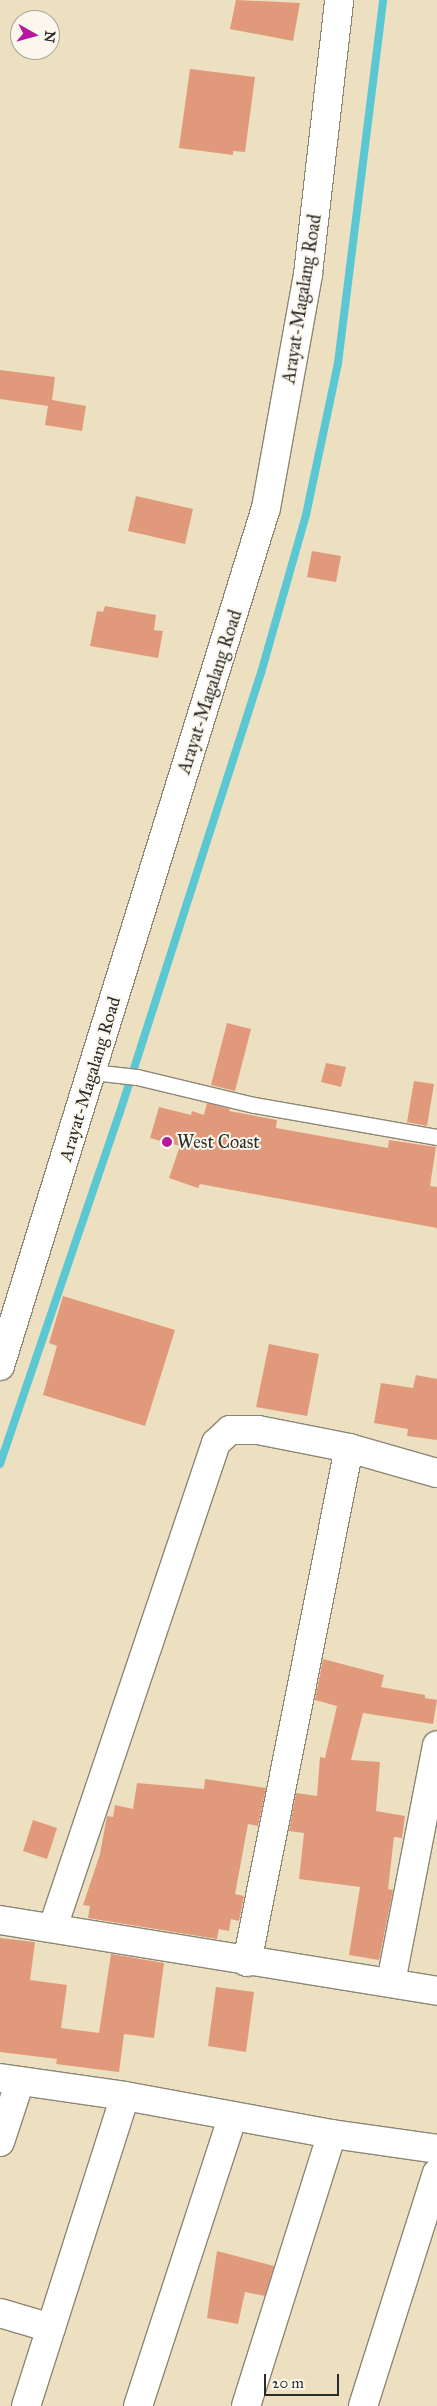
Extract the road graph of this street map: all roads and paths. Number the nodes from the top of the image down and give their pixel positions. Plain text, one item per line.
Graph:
1 (339, 0) edge
2 (101, 1073) junction
3 (437, 1137) edge
4 (0, 1366) edge
5 (350, 1448) junction
6 (437, 1473) edge
7 (437, 1745) edge
8 (0, 1920) edge
9 (53, 1927) junction
10 (247, 1962) junction
11 (391, 1982) junction
12 (437, 1991) edge
13 (10, 2080) edge
14 (125, 2096) junction
15 (233, 2116) junction
16 (332, 2134) junction
17 (0, 2142) edge
18 (437, 2149) edge
19 (437, 2173) edge
20 (0, 2313) edge
21 (51, 2328) junction
22 (26, 2406) edge
23 (138, 2406) edge
24 (246, 2406) edge
25 (363, 2406) edge

1 - 2 street, Arayat-Magalang Road
2 - 3 lane
2 - 4 street, Arayat-Magalang Road
5 - 6 street
5 - 9 street
5 - 10 street
7 - 11 street
8 - 9 street
9 - 10 street
10 - 11 street
11 - 12 street
13 - 14 street
13 - 17 street
14 - 15 street
14 - 21 street
15 - 16 street
15 - 23 street
16 - 18 street
16 - 24 street
19 - 25 street
20 - 21 street
21 - 22 street

